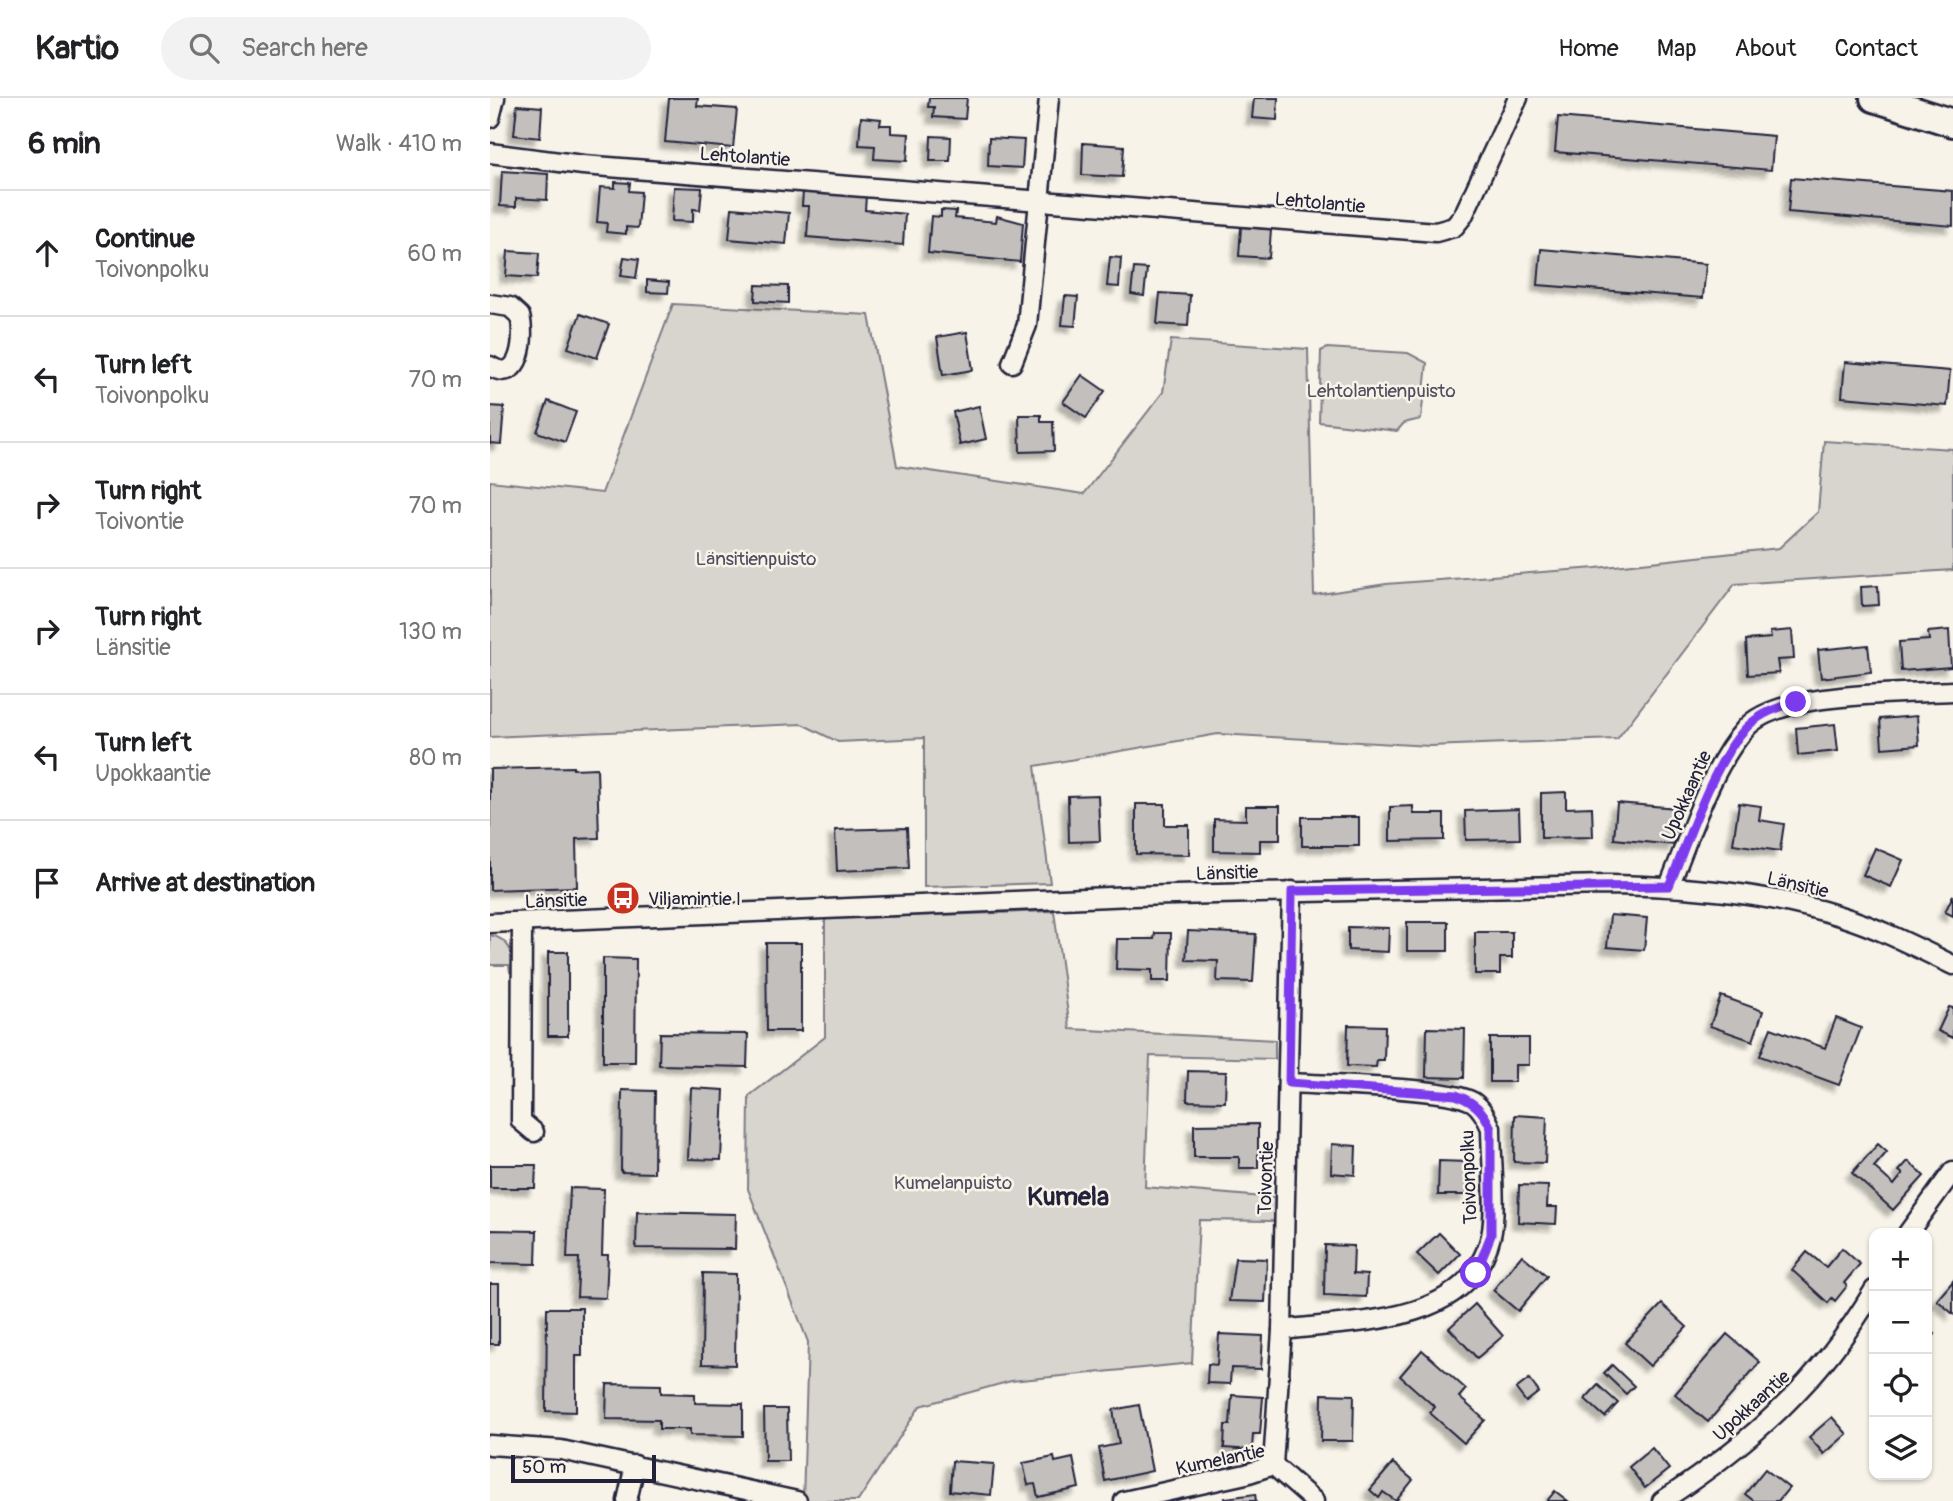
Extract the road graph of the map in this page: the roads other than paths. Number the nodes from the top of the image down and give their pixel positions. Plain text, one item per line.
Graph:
1 (495, 98) edge
2 (1049, 98) edge
3 (1518, 98) edge
4 (1874, 98) edge
5 (490, 118) edge
6 (1953, 123) edge
7 (490, 153) edge
8 (1038, 200) junction
9 (490, 304) edge
10 (1013, 363) dead end
11 (490, 366) edge
12 (1953, 691) edge
13 (1669, 886) junction
14 (1292, 891) junction
15 (490, 923) edge
16 (522, 923) junction
17 (1953, 965) edge
18 (1289, 1083) junction
19 (534, 1132) dead end
20 (1953, 1171) edge
21 (1912, 1228) edge
22 (1873, 1291) edge
23 (1282, 1329) junction
24 (490, 1445) edge
25 (635, 1465) junction
26 (1273, 1465) junction
27 (627, 1501) edge
28 (797, 1501) edge
29 (1124, 1501) edge
30 (1314, 1501) edge
31 (1662, 1501) edge

1 - 5 street
2 - 8 street
3 - 8 street, Lehtolantie
4 - 6 street
7 - 8 street, Lehtolantie
8 - 10 street
9 - 11 street
12 - 13 street, Upokkaantie
13 - 14 street, Länsitie
13 - 17 street, Länsitie
14 - 16 street, Länsitie
14 - 18 street, Toivontie
15 - 16 street, Länsitie
16 - 19 street
18 - 23 street, Toivontie
18 - 23 street, Toivonpolku
20 - 21 street
22 - 31 street, Upokkaantie
23 - 26 street, Toivontie
24 - 25 street
25 - 27 street
25 - 28 street
26 - 29 street, Kumelantie
26 - 30 street, Kumelantie

